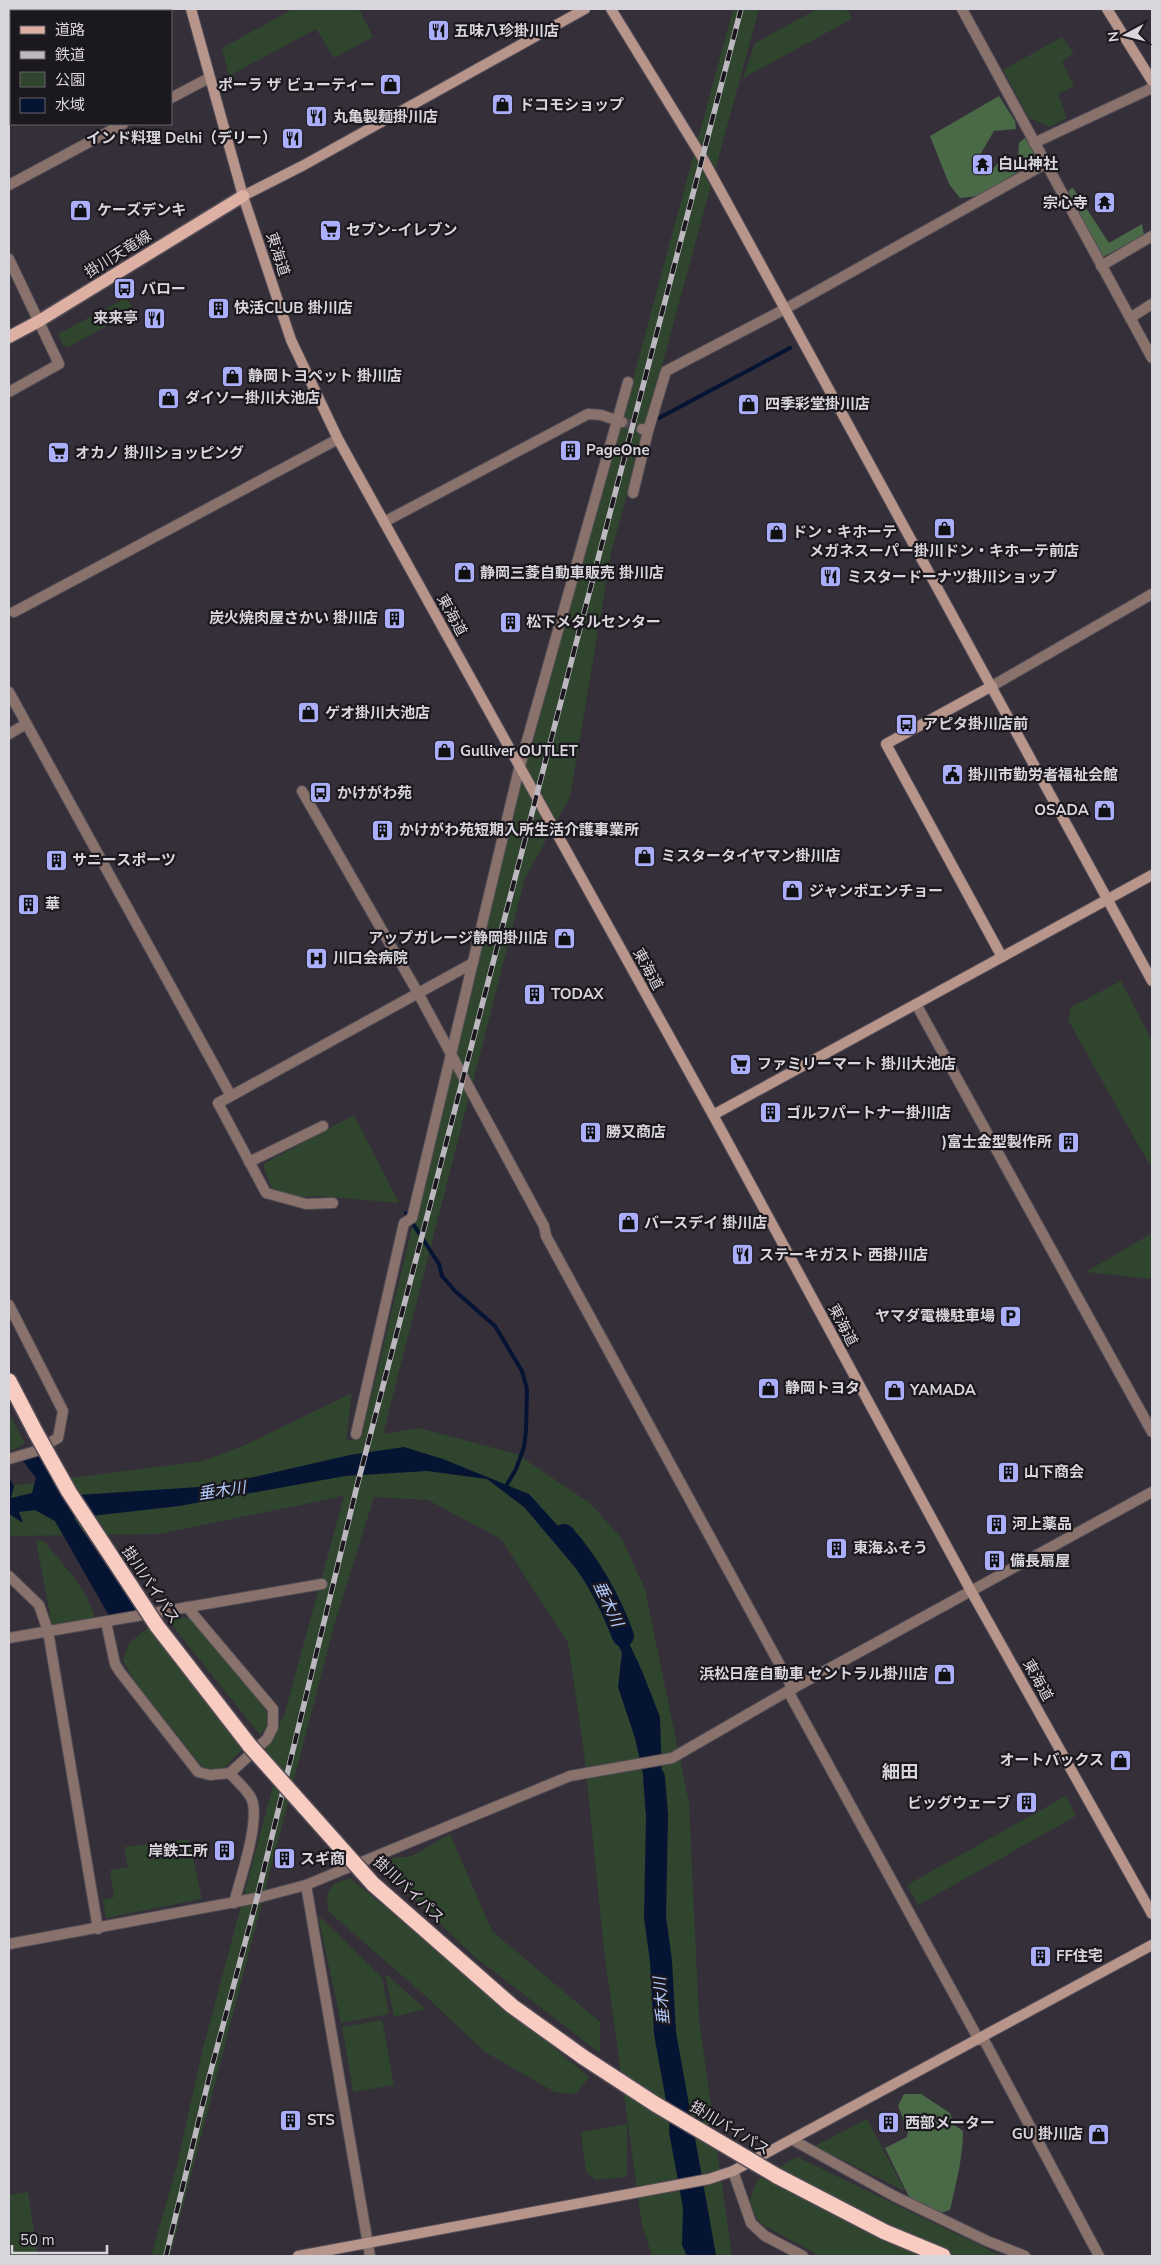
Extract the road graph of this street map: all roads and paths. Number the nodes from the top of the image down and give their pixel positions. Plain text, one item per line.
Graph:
1 (191, 9) edge
2 (585, 9) edge
3 (611, 9) edge
4 (962, 9) edge
5 (1108, 9) edge
6 (209, 78) junction
7 (1152, 81) edge
8 (1152, 88) edge
9 (172, 97) edge
10 (121, 125) edge
11 (1034, 143) junction
12 (1045, 164) junction
13 (9, 184) edge
14 (243, 196) junction
15 (1152, 236) edge
16 (9, 259) edge
17 (1101, 266) junction
18 (1152, 304) edge
19 (785, 309) junction
20 (1130, 318) junction
21 (40, 321) junction
22 (9, 337) edge
23 (1152, 358) edge
24 (628, 382) dead end
25 (9, 392) edge
26 (620, 421) junction
27 (338, 439) junction
28 (633, 493) dead end
29 (384, 522) junction
30 (1152, 594) edge
31 (14, 612) dead end
32 (992, 686) junction
33 (9, 692) edge
34 (26, 724) junction
35 (9, 734) edge
36 (519, 769) junction
37 (302, 791) dead end
38 (1152, 875) edge
39 (1108, 901) junction
40 (1002, 957) junction
41 (473, 963) junction
42 (1152, 981) edge
43 (418, 994) junction
44 (916, 1004) junction
45 (451, 1056) junction
46 (231, 1096) junction
47 (713, 1116) junction
48 (322, 1126) dead end
49 (249, 1162) junction
50 (333, 1203) dead end
51 (9, 1305) edge
52 (9, 1381) edge
53 (1152, 1432) edge
54 (356, 1434) dead end
55 (9, 1459) edge
56 (1152, 1492) edge
57 (9, 1576) edge
58 (322, 1584) dead end
59 (971, 1591) junction
60 (187, 1608) junction
61 (106, 1622) junction
62 (48, 1632) junction
63 (9, 1638) edge
64 (791, 1690) junction
65 (230, 1773) junction
66 (306, 1886) junction
67 (234, 1903) junction
68 (1152, 1914) edge
69 (98, 1929) junction
70 (9, 1944) edge
71 (1152, 1945) edge
72 (981, 2039) junction
73 (794, 2140) junction
74 (733, 2171) junction
75 (368, 2243) junction
76 (298, 2256) edge
77 (370, 2256) edge
78 (803, 2256) edge
79 (943, 2256) edge
80 (1025, 2256) edge
81 (1098, 2256) edge

1 - 6 street, 東海道
2 - 14 street
3 - 19 street
4 - 11 street
5 - 7 street
6 - 9 street
6 - 14 street, 東海道
8 - 11 street
10 - 13 street
11 - 12 street
12 - 17 street
12 - 19 street
14 - 21 main road, 掛川天竜線
14 - 27 street, 東海道
15 - 17 street
16 - 21 street
17 - 20 street
18 - 20 street
19 - 28 street
19 - 32 street
20 - 23 street
21 - 22 main road, 掛川天竜線
21 - 25 street
24 - 26 street
26 - 29 street
26 - 36 street
27 - 29 street, 東海道
27 - 31 street
29 - 36 street, 東海道
30 - 32 street
32 - 39 street
32 - 40 street
33 - 34 street
34 - 35 street
34 - 46 street
36 - 41 street
36 - 47 street, 東海道
37 - 43 street
38 - 39 street
39 - 40 street
39 - 42 street
40 - 44 street
41 - 43 street
41 - 45 street
43 - 45 street
43 - 46 street
44 - 47 street
44 - 53 street
45 - 54 street
45 - 64 street
46 - 49 street
47 - 59 street, 東海道
48 - 49 street
49 - 50 street
51 - 55 street
52 - 79 highway, 掛川バイパス, bridge
56 - 59 street
57 - 62 street
58 - 60 street
59 - 64 street
59 - 68 street, 東海道
60 - 61 street
60 - 65 street
61 - 62 street
61 - 65 street
62 - 63 street
62 - 69 street
64 - 66 street
64 - 72 street
65 - 67 street
66 - 67 street
66 - 75 street
67 - 69 street
69 - 70 street
71 - 72 street
72 - 73 street
72 - 81 street
73 - 74 street
73 - 80 street
74 - 75 street
74 - 78 street
75 - 76 street
75 - 77 street

